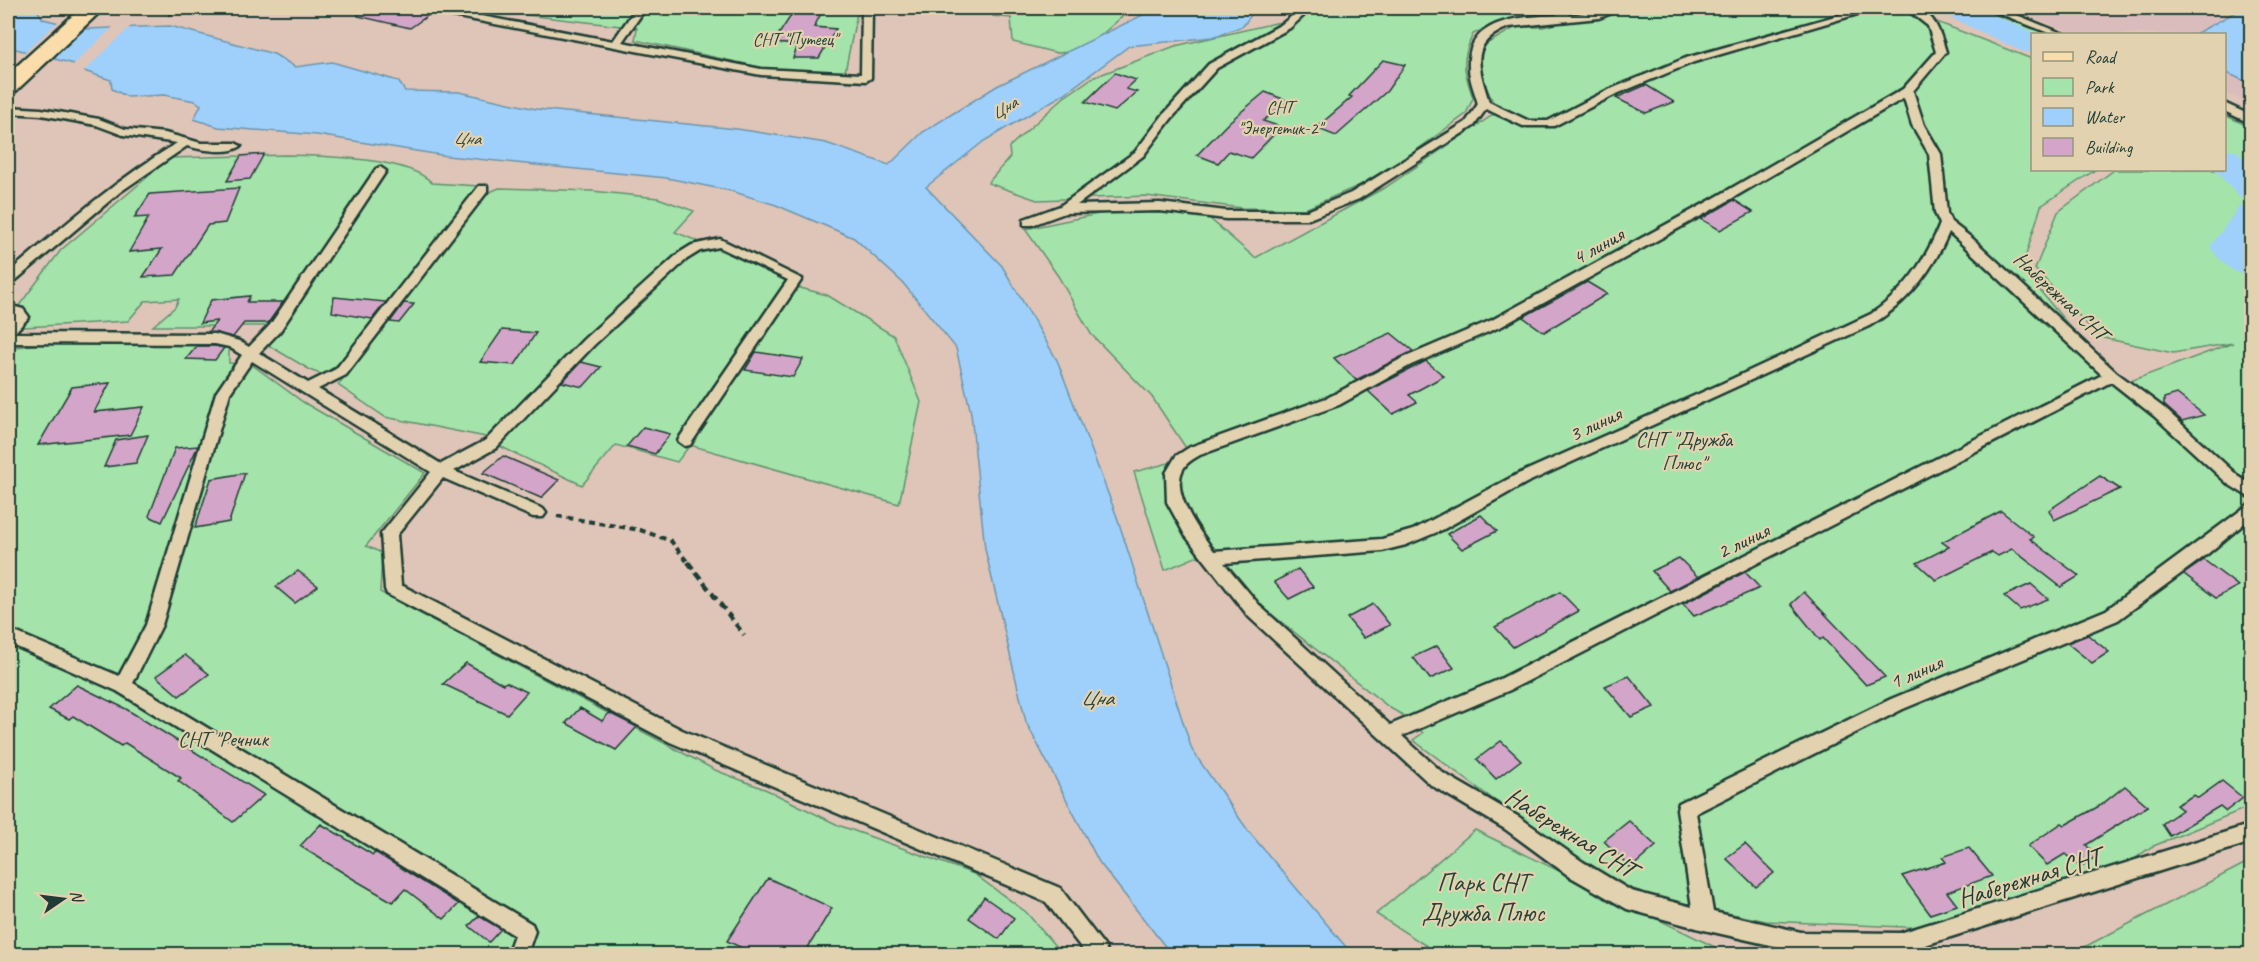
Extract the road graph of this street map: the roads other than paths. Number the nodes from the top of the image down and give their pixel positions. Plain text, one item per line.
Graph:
1 (93, 8) edge
2 (427, 8) edge
3 (641, 8) edge
4 (867, 8) edge
5 (1307, 8) edge
6 (1556, 8) edge
7 (1620, 8) edge
8 (1873, 8) edge
9 (1910, 8) edge
10 (1991, 8) edge
11 (1568, 18) junction
12 (2056, 33) edge
13 (616, 44) junction
14 (8, 86) edge
15 (1907, 91) junction
16 (1484, 104) junction
17 (2226, 107) edge
18 (8, 110) edge
19 (2252, 121) edge
20 (184, 143) junction
21 (235, 146) dead end
22 (380, 171) dead end
23 (483, 189) dead end
24 (1064, 209) junction
25 (1028, 222) dead end
26 (1946, 224) junction
27 (9, 278) edge
28 (8, 309) edge
29 (8, 332) edge
30 (8, 338) edge
31 (252, 353) junction
32 (2112, 376) junction
33 (307, 389) junction
34 (685, 441) dead end
35 (1195, 451) joint
36 (441, 471) junction
37 (2252, 493) edge
38 (2252, 508) edge
39 (538, 513) road end
40 (1210, 558) junction
41 (8, 636) edge
42 (123, 686) junction
43 (1387, 734) junction
44 (2252, 833) edge
45 (1704, 920) junction
46 (517, 954) edge
47 (1098, 954) edge

1 - 14 main road
2 - 13 lane
3 - 13 lane
4 - 13 lane
5 - 24 lane
6 - 11 lane
7 - 11 lane
8 - 16 lane
9 - 15 lane, 4 линия
10 - 12 lane
11 - 16 lane
15 - 26 lane
15 - 35 lane, 4 линия
16 - 24 lane
17 - 19 lane
18 - 20 lane
20 - 21 lane
20 - 27 lane
22 - 31 lane
23 - 33 lane
24 - 25 lane
26 - 32 lane, Набережная СНТ
26 - 40 lane, 3 линия
28 - 29 lane
30 - 31 lane
31 - 33 lane
31 - 42 lane
32 - 37 lane, Набережная СНТ
32 - 43 lane, 2 линия
33 - 36 lane
34 - 36 lane
35 - 40 lane, Набережная СНТ
36 - 39 lane
36 - 47 lane
38 - 45 lane, 1 линия
40 - 43 lane, Набережная СНТ
41 - 42 lane
42 - 46 lane
43 - 45 lane, Набережная СНТ
44 - 45 lane, Набережная СНТ

